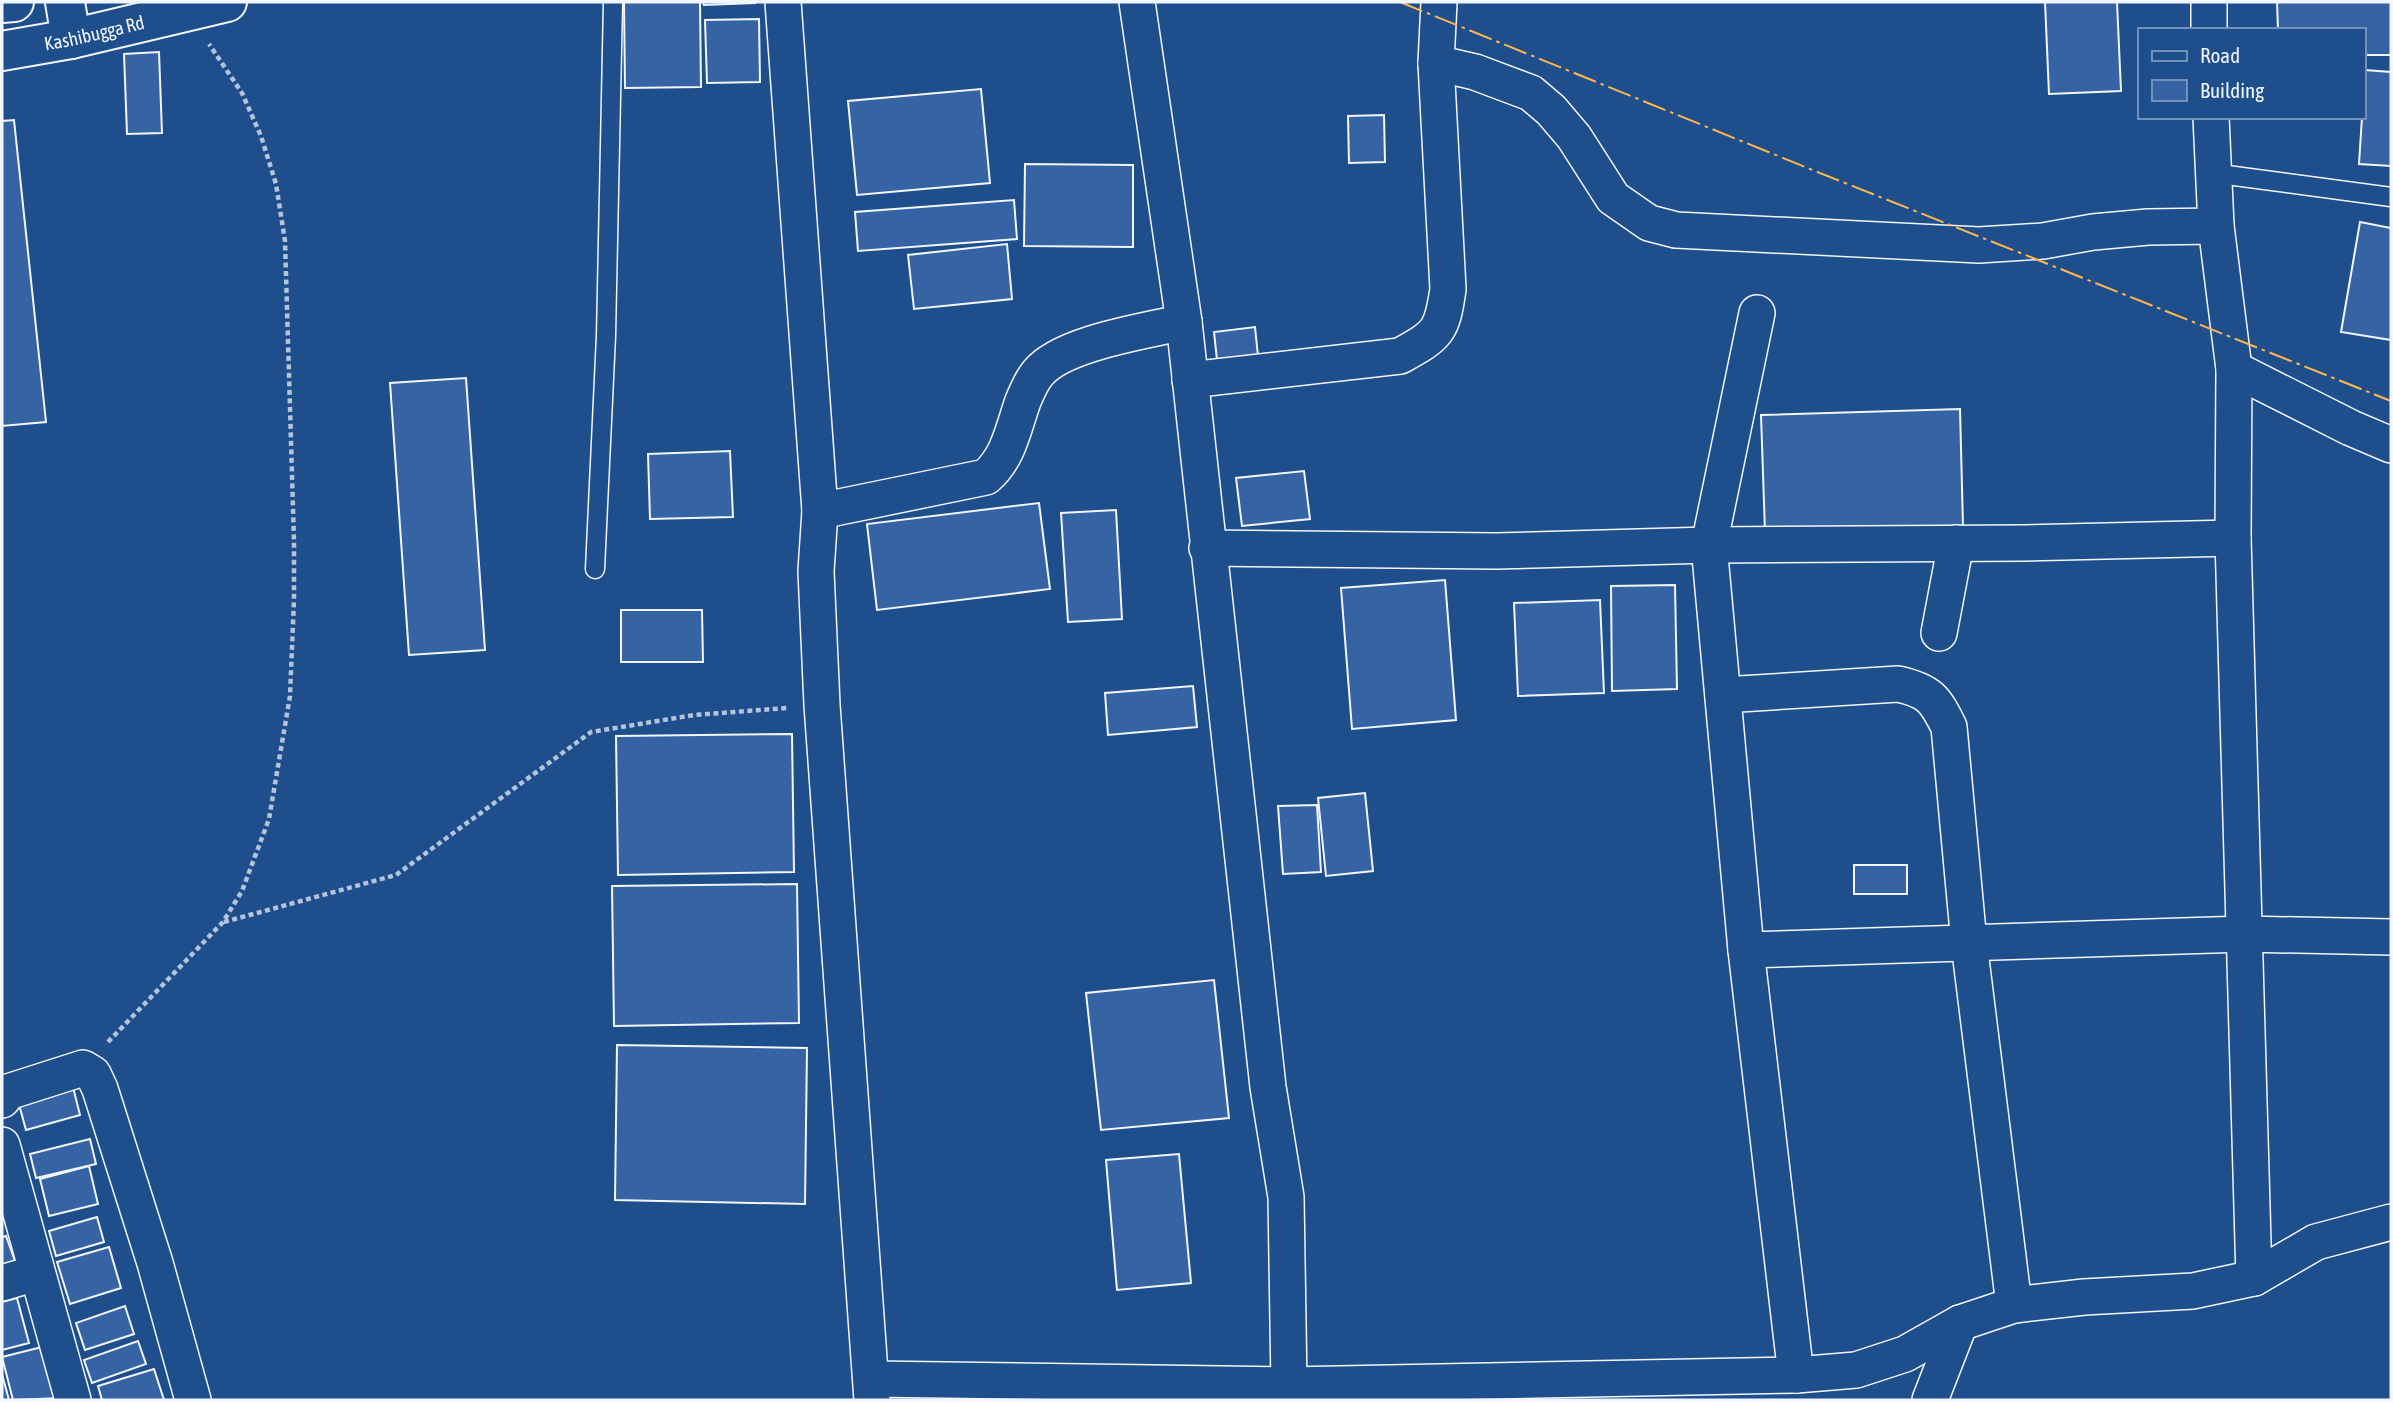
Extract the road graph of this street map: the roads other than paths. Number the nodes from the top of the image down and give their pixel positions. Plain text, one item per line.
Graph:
1 (14, 2) edge
2 (65, 2) edge
3 (227, 2) edge
4 (613, 2) edge
5 (783, 2) edge
6 (1137, 2) edge
7 (1439, 2) edge
8 (2209, 2) edge
9 (2, 4) edge
10 (2209, 28) edge
11 (71, 39) junction
12 (2, 51) edge
13 (1436, 63) junction
14 (2211, 119) edge
15 (2212, 173) junction
16 (2391, 197) edge
17 (2216, 226) junction
18 (1757, 313) dead end
19 (1184, 322) junction
20 (2234, 369) junction
21 (1190, 380) junction
22 (2391, 445) edge
23 (820, 511) junction
24 (2233, 538) junction
25 (1956, 543) junction
26 (1709, 545) junction
27 (1207, 548) junction
28 (595, 569) dead end
29 (1939, 633) dead end
30 (1723, 695) junction
31 (2244, 934) junction
32 (2391, 937) edge
33 (1969, 943) junction
34 (1746, 950) junction
35 (2, 1100) edge
36 (2, 1145) edge
37 (2391, 1222) edge
38 (36, 1273) junction
39 (2254, 1278) junction
40 (2, 1283) edge
41 (2014, 1305) junction
42 (1960, 1323) junction
43 (1796, 1375) junction
44 (1289, 1385) junction
45 (872, 1390) edge
46 (73, 1400) edge
47 (193, 1400) edge
48 (1930, 1400) edge

1 - 9 main road
2 - 11 main road
3 - 11 main road, Kashibugga Rd
4 - 28 lane
5 - 23 street
6 - 19 street
7 - 13 street
8 - 10 street
11 - 12 main road, Kashibugga Rd
13 - 17 street
13 - 21 street
14 - 15 street
15 - 16 lane
15 - 17 street
17 - 20 street
18 - 26 street
19 - 21 street
19 - 23 street
20 - 22 street
20 - 24 street
21 - 27 street
23 - 45 street
24 - 25 street
24 - 31 street
25 - 26 street
25 - 29 street
26 - 27 street
26 - 30 street
27 - 44 street
30 - 33 street
30 - 34 street
31 - 32 street
31 - 33 street
31 - 39 street
33 - 34 street
33 - 41 street
34 - 43 street
35 - 47 street
36 - 38 street
37 - 39 street
38 - 40 street
38 - 46 street
39 - 41 street
41 - 42 street
42 - 43 street
42 - 48 street
43 - 44 street
44 - 45 street

